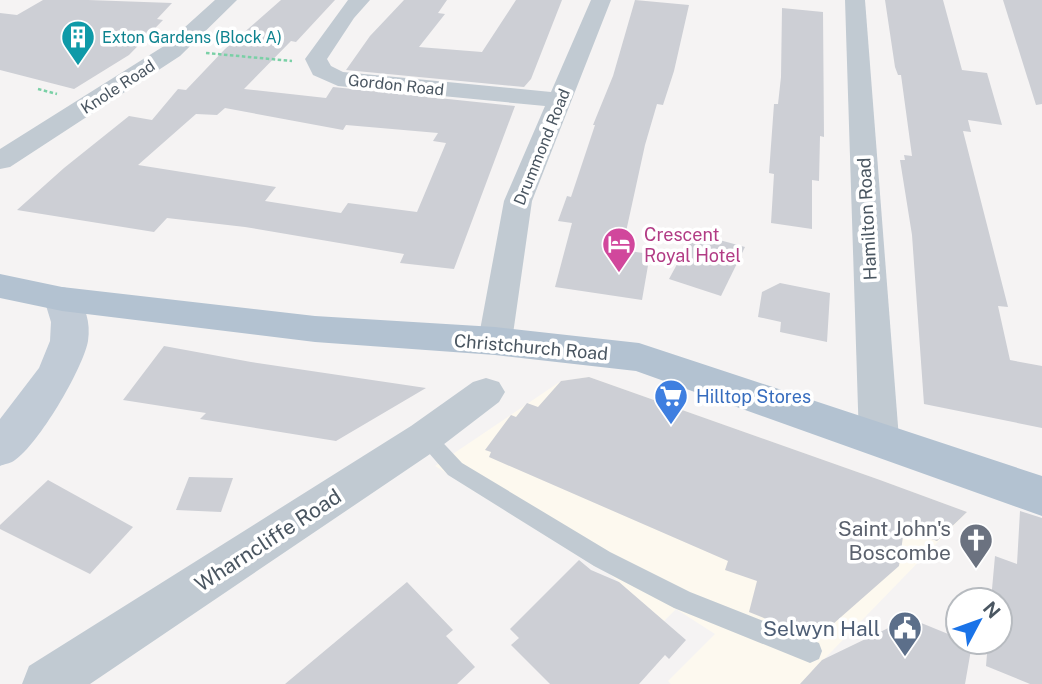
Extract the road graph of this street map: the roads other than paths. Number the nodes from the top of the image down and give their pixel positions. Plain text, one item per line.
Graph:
1 (227, 0) edge
2 (360, 0) edge
3 (601, 0) edge
4 (855, 0) edge
5 (560, 100) junction
6 (0, 161) edge
7 (0, 285) edge
8 (62, 299) junction
9 (495, 341) junction
10 (486, 392) dead end
11 (425, 437) junction
12 (879, 439) junction
13 (0, 448) edge
14 (1042, 496) edge
15 (810, 651) dead end
16 (47, 684) edge

1 - 6 street, Knole Road
2 - 5 street, Gordon Road
3 - 5 street, Drummond Road
4 - 12 street, Hamilton Road
5 - 9 street, Drummond Road
7 - 8 main road, Christchurch Road
8 - 9 main road, Christchurch Road
8 - 13 street
9 - 12 main road, Christchurch Road
10 - 11 street, Wharncliffe Road
11 - 15 lane
11 - 16 street, Wharncliffe Road
12 - 14 main road, Christchurch Road

